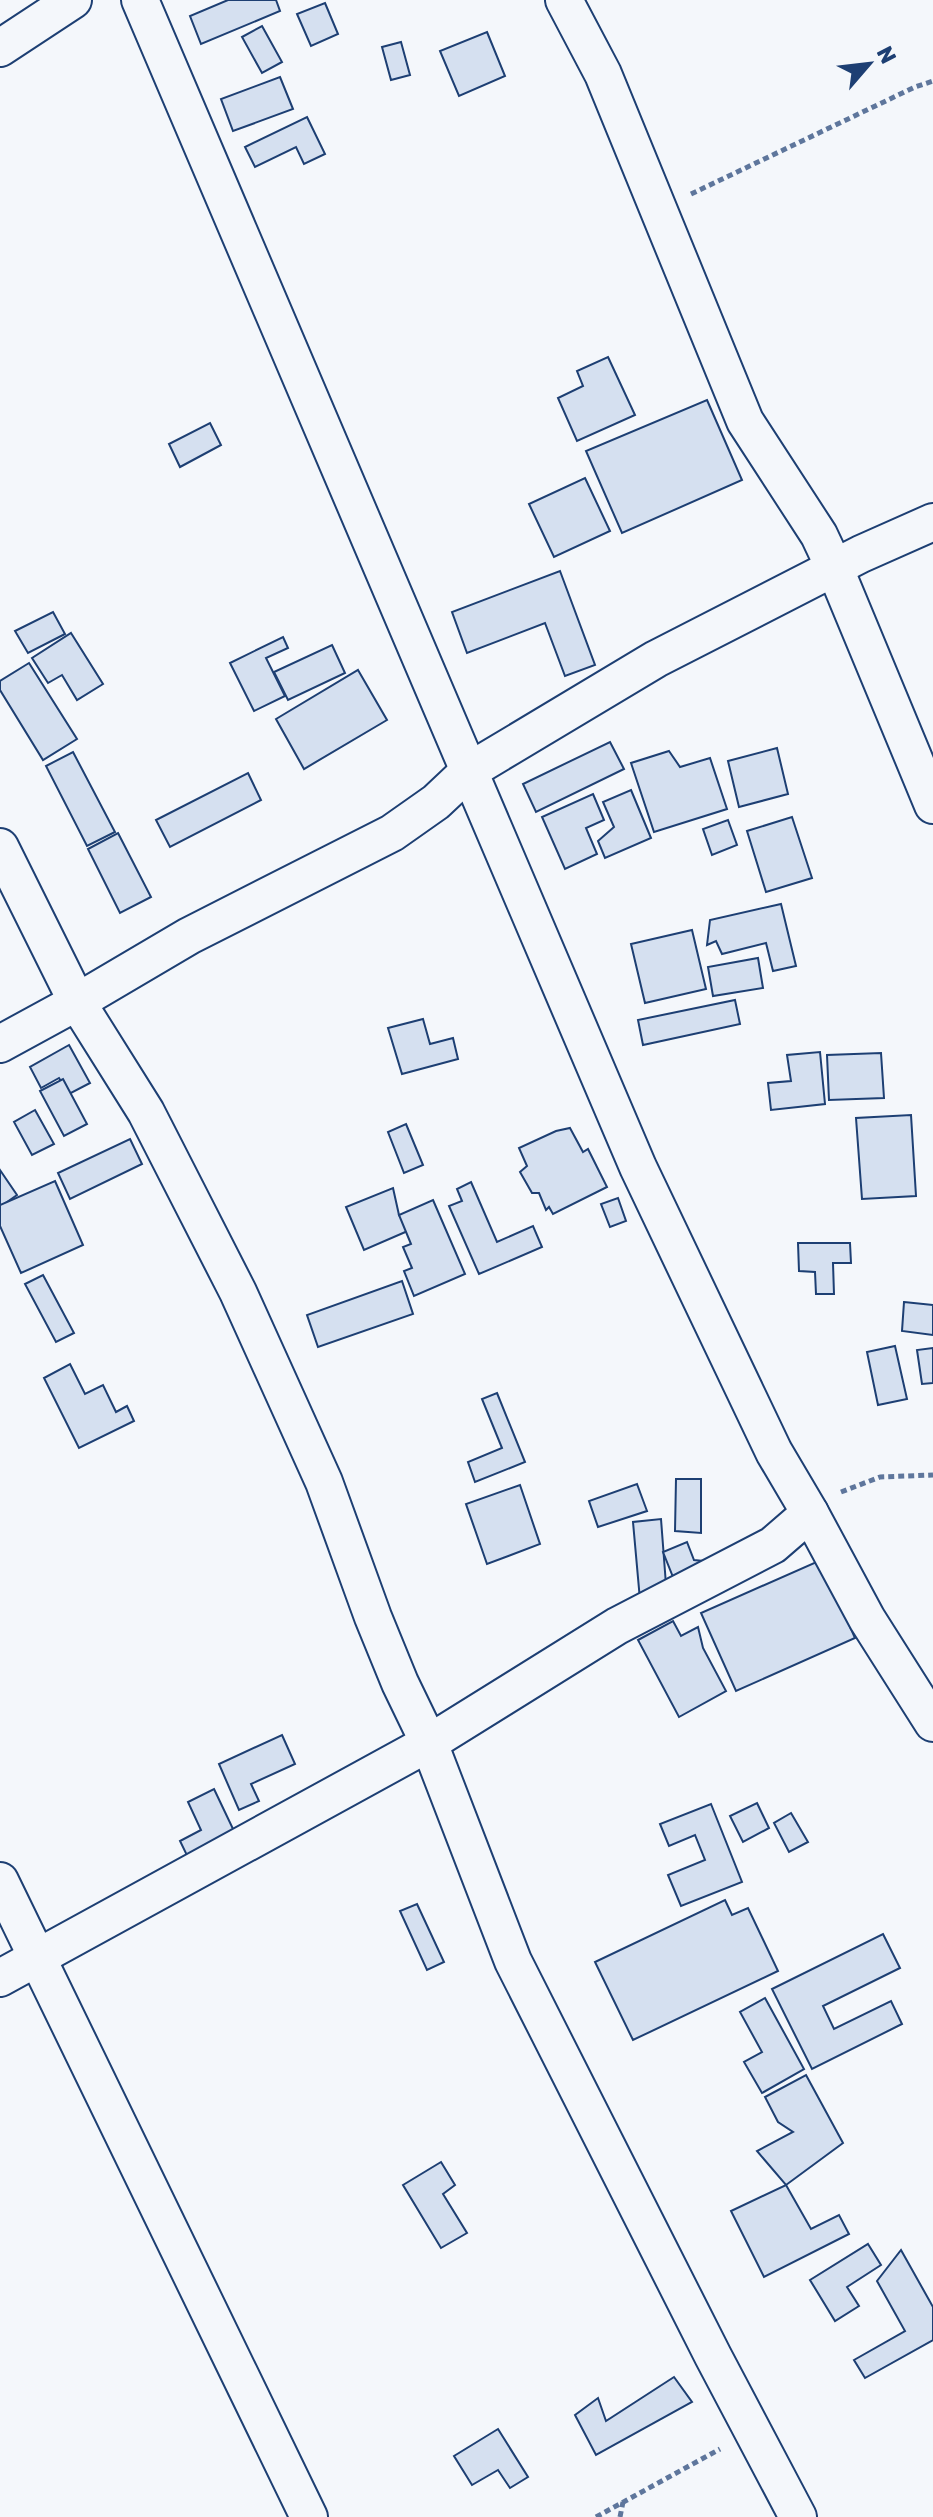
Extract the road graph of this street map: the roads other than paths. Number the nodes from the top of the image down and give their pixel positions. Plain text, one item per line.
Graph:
1 (73, 0) edge
2 (140, 0) edge
3 (564, 0) edge
4 (0, 48) edge
5 (933, 522) edge
6 (835, 569) junction
7 (469, 771) junction
8 (933, 805) edge
9 (0, 847) edge
10 (77, 1002) junction
11 (0, 1044) edge
12 (810, 1513) junction
13 (933, 1723) edge
14 (429, 1743) junction
15 (0, 1881) edge
16 (39, 1959) junction
17 (0, 1978) edge
18 (309, 2517) edge
19 (798, 2517) edge

1 - 4 street
2 - 7 street
3 - 6 street
5 - 6 street
6 - 7 street
6 - 8 street
7 - 10 street
7 - 12 street
9 - 10 street
10 - 11 street
10 - 14 street
12 - 13 street
12 - 14 street
14 - 16 street
14 - 19 street
15 - 16 street
16 - 17 street
16 - 18 street

